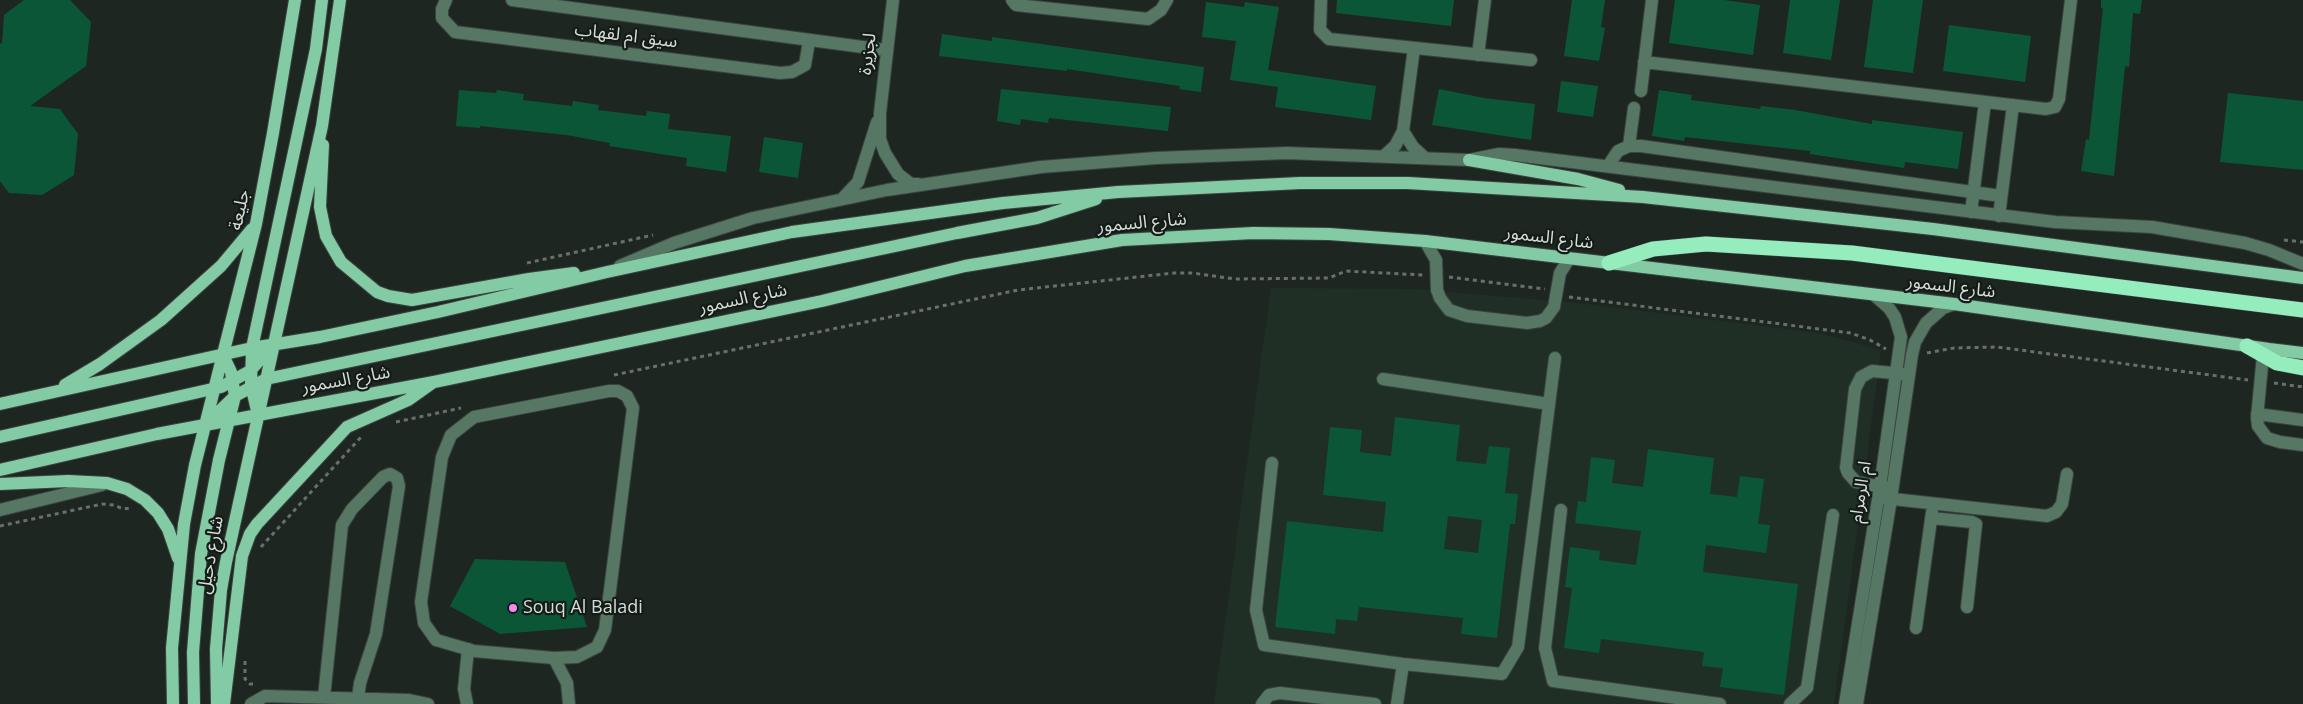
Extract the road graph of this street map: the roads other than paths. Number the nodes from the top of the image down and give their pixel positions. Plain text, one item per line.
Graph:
1 (295, 0) edge
2 (322, 0) edge
3 (340, 0) edge
4 (446, 0) edge
5 (512, 0) edge
6 (893, 0) edge
7 (1012, 0) edge
8 (1166, 0) edge
9 (1322, 0) edge
10 (1485, 0) edge
11 (1652, 0) edge
12 (2072, 0) edge
13 (809, 41) junction
14 (1414, 48) junction
15 (885, 50) junction
16 (1478, 55) junction
17 (1531, 60) dead end
18 (1644, 62) junction
19 (1641, 91) dead end
20 (1985, 102) junction
21 (2013, 105) junction
22 (1634, 108) dead end
23 (880, 113) junction
24 (322, 126) junction
25 (1403, 131) junction
26 (1629, 146) junction
27 (1384, 156) junction
28 (1425, 158) junction
29 (1469, 160) junction
30 (1608, 166) junction
31 (925, 185) junction
32 (1118, 192) junction
33 (1974, 192) junction
34 (2001, 196) junction
35 (1643, 197) junction
36 (842, 199) junction
37 (1971, 212) junction
38 (1999, 216) junction
39 (256, 224) junction
40 (1425, 241) junction
41 (1569, 258) junction
42 (1609, 263) junction
43 (2303, 264) edge
44 (606, 272) junction
45 (2303, 278) edge
46 (1874, 295) junction
47 (1954, 304) junction
48 (2303, 310) edge
49 (274, 344) junction
50 (2247, 346) junction
51 (252, 348) junction
52 (2303, 352) edge
53 (223, 355) junction
54 (2263, 356) junction
55 (1555, 358) dead end
56 (2303, 368) edge
57 (250, 371) junction
58 (1902, 374) junction
59 (266, 379) junction
60 (1383, 379) dead end
61 (234, 382) junction
62 (434, 382) junction
63 (250, 386) junction
64 (215, 389) junction
65 (52, 392) junction
66 (235, 396) junction
67 (0, 404) edge
68 (1549, 404) junction
69 (2257, 414) junction
70 (258, 415) junction
71 (230, 420) junction
72 (2303, 420) edge
73 (206, 424) junction
74 (0, 437) edge
75 (2303, 445) edge
76 (1272, 463) dead end
77 (0, 470) edge
78 (2067, 474) dead end
79 (107, 483) junction
80 (0, 484) edge
81 (1885, 493) junction
82 (1933, 504) junction
83 (0, 510) edge
84 (1561, 510) dead end
85 (1833, 515) dead end
86 (1931, 518) junction
87 (179, 562) junction
88 (1967, 607) dead end
89 (1916, 628) dead end
90 (468, 650) junction
91 (554, 658) junction
92 (1403, 664) junction
93 (324, 697) junction
94 (358, 698) junction
95 (1648, 699) edge
96 (173, 704) edge
97 (194, 704) edge
98 (217, 704) edge
99 (224, 704) edge
100 (251, 704) edge
101 (428, 704) edge
102 (466, 704) edge
103 (569, 704) edge
104 (1262, 704) edge
105 (1376, 704) edge
106 (1397, 704) edge
107 (1720, 704) edge
108 (1790, 704) edge
109 (1845, 704) edge
110 (1857, 704) edge
111 (1862, 704) edge

1 - 39 main road, جليعة
2 - 51 main road
3 - 24 main road
4 - 13 street, سيق ام لقهاب
5 - 13 street, سيق ام لقهاب
6 - 15 street, لجزيرة
7 - 8 street
9 - 14 street
10 - 16 street
11 - 18 street
12 - 21 street
13 - 15 street, سيق ام لقهاب
14 - 16 street
14 - 25 street
15 - 23 street, لجزيرة
16 - 17 street
18 - 19 street
18 - 20 street
20 - 21 street
20 - 33 street
21 - 34 street
22 - 26 street
23 - 31 street, لجزيرة
23 - 36 street, لجزيرة
24 - 44 main road
24 - 49 main road
25 - 27 street
25 - 28 street
26 - 30 street
26 - 33 street
27 - 28 street, شارع السمور
27 - 31 street, شارع السمور
28 - 29 street, شارع السمور
29 - 30 street, شارع السمور
29 - 35 main road
30 - 37 street, شارع السمور
31 - 36 street, شارع السمور
32 - 35 main road, شارع السمور
32 - 44 main road, شارع السمور
32 - 59 main road
33 - 34 street
33 - 37 street
34 - 38 street
35 - 45 main road, شارع السمور
36 - 44 street, شارع السمور
37 - 38 street, شارع السمور
38 - 43 street, شارع السمور
39 - 53 main road, جليعة
39 - 65 main road
40 - 41 main road, شارع السمور
40 - 41 street
40 - 62 main road, شارع السمور
41 - 42 main road, شارع السمور
42 - 46 main road, شارع السمور
42 - 48 highway
44 - 49 main road, شارع السمور
46 - 47 main road, شارع السمور
46 - 58 street, ام الرمرام
47 - 50 main road, شارع السمور
47 - 58 street, ام الرمرام
49 - 51 main road, شارع السمور
49 - 57 main road
49 - 59 main road
50 - 52 main road, شارع السمور
50 - 54 highway
51 - 53 main road, شارع السمور
51 - 57 main road
53 - 61 main road
53 - 64 main road, جليعة
53 - 65 main road, شارع السمور
54 - 56 highway
54 - 69 street
55 - 68 street
57 - 61 main road
57 - 63 main road
58 - 81 street, ام الرمرام
58 - 81 street
59 - 63 main road
59 - 70 main road
60 - 68 street
61 - 64 main road
61 - 66 main road
62 - 70 main road, شارع السمور
62 - 99 main road
63 - 66 main road
63 - 70 main road
64 - 73 main road, جليعة
64 - 74 main road
65 - 67 main road, شارع السمور
66 - 71 main road
66 - 73 main road
68 - 92 street
69 - 72 street
69 - 75 street
70 - 71 main road, شارع السمور
70 - 98 main road, شارع دحيل
71 - 73 main road, شارع السمور
71 - 97 main road
73 - 77 main road, شارع السمور
73 - 87 main road, شارع دحيل
76 - 92 street
78 - 82 street
79 - 80 main road
79 - 83 street
79 - 87 main road
81 - 82 street
81 - 109 street, ام الرمرام
81 - 110 street, ام الرمرام
82 - 86 street
84 - 95 street
85 - 108 street
86 - 88 street
86 - 89 street
87 - 96 main road, شارع دحيل
90 - 91 street
90 - 91 street
90 - 102 street
91 - 103 street
92 - 106 street
93 - 94 street
93 - 94 street
93 - 100 street
94 - 101 street
95 - 107 street
104 - 105 street
110 - 111 street

